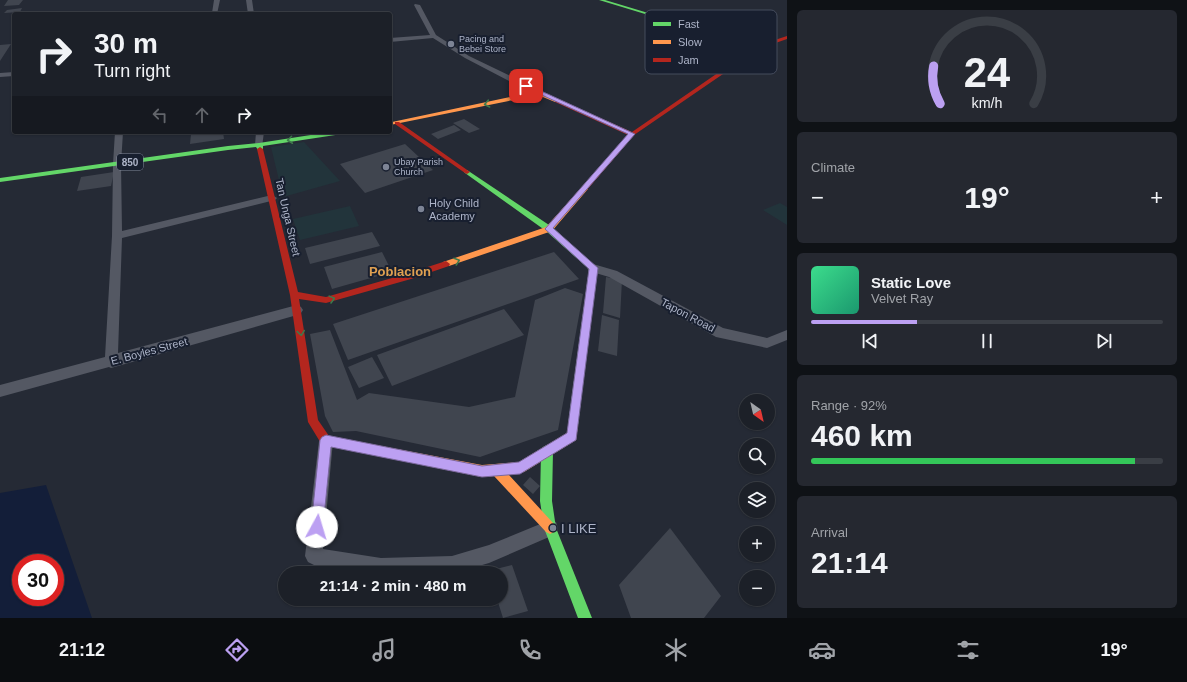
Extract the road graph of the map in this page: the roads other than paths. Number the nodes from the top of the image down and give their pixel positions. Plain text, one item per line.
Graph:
1 (217, 0) edge
2 (250, 0) edge
3 (601, 0) edge
4 (417, 5) dead end
5 (216, 12) edge
6 (251, 12) edge
7 (645, 13) edge
8 (434, 36) junction
9 (787, 37) edge
10 (392, 40) edge
11 (777, 41) edge
12 (7, 74) edge
13 (720, 74) edge
14 (0, 84) edge
15 (539, 93) junction
16 (394, 123) edge
17 (119, 134) edge
18 (260, 134) edge
19 (329, 134) edge
20 (632, 134) junction
21 (259, 145) junction
22 (117, 164) junction
23 (0, 180) edge
24 (272, 198) junction
25 (549, 229) junction
26 (117, 236) junction
27 (593, 268) junction
28 (294, 295) junction
29 (297, 310) junction
30 (787, 335) edge
31 (111, 362) junction
32 (0, 391) edge
33 (326, 440) junction
34 (547, 451) junction
35 (497, 470) junction
36 (550, 528) junction
37 (584, 618) edge

1 - 5 street
2 - 6 street
3 - 7 street
4 - 8 street
8 - 10 street
8 - 15 street
9 - 11 street
12 - 14 street
13 - 20 street
15 -> 16 street
15 - 20 street
16 - 25 street
17 - 22 street
18 - 21 street
19 -> 21 street
20 - 25 street
21 - 22 street, 850
21 - 24 street, Tan Unga Street
22 - 23 street, 850
22 - 26 street
24 - 26 street
24 - 28 street, Tan Unga Street
25 - 27 street
28 -> 25 street
26 - 31 street
27 - 30 street, Tapon Road
27 - 34 street
28 - 29 street, Tan Unga Street
29 - 31 street, E. Boyles Street
29 -> 33 street, Tan Unga Street
31 - 32 street, E. Boyles Street
33 - 35 street
33 - 36 street
34 - 35 street
34 - 36 street
35 - 36 street
36 - 37 street

